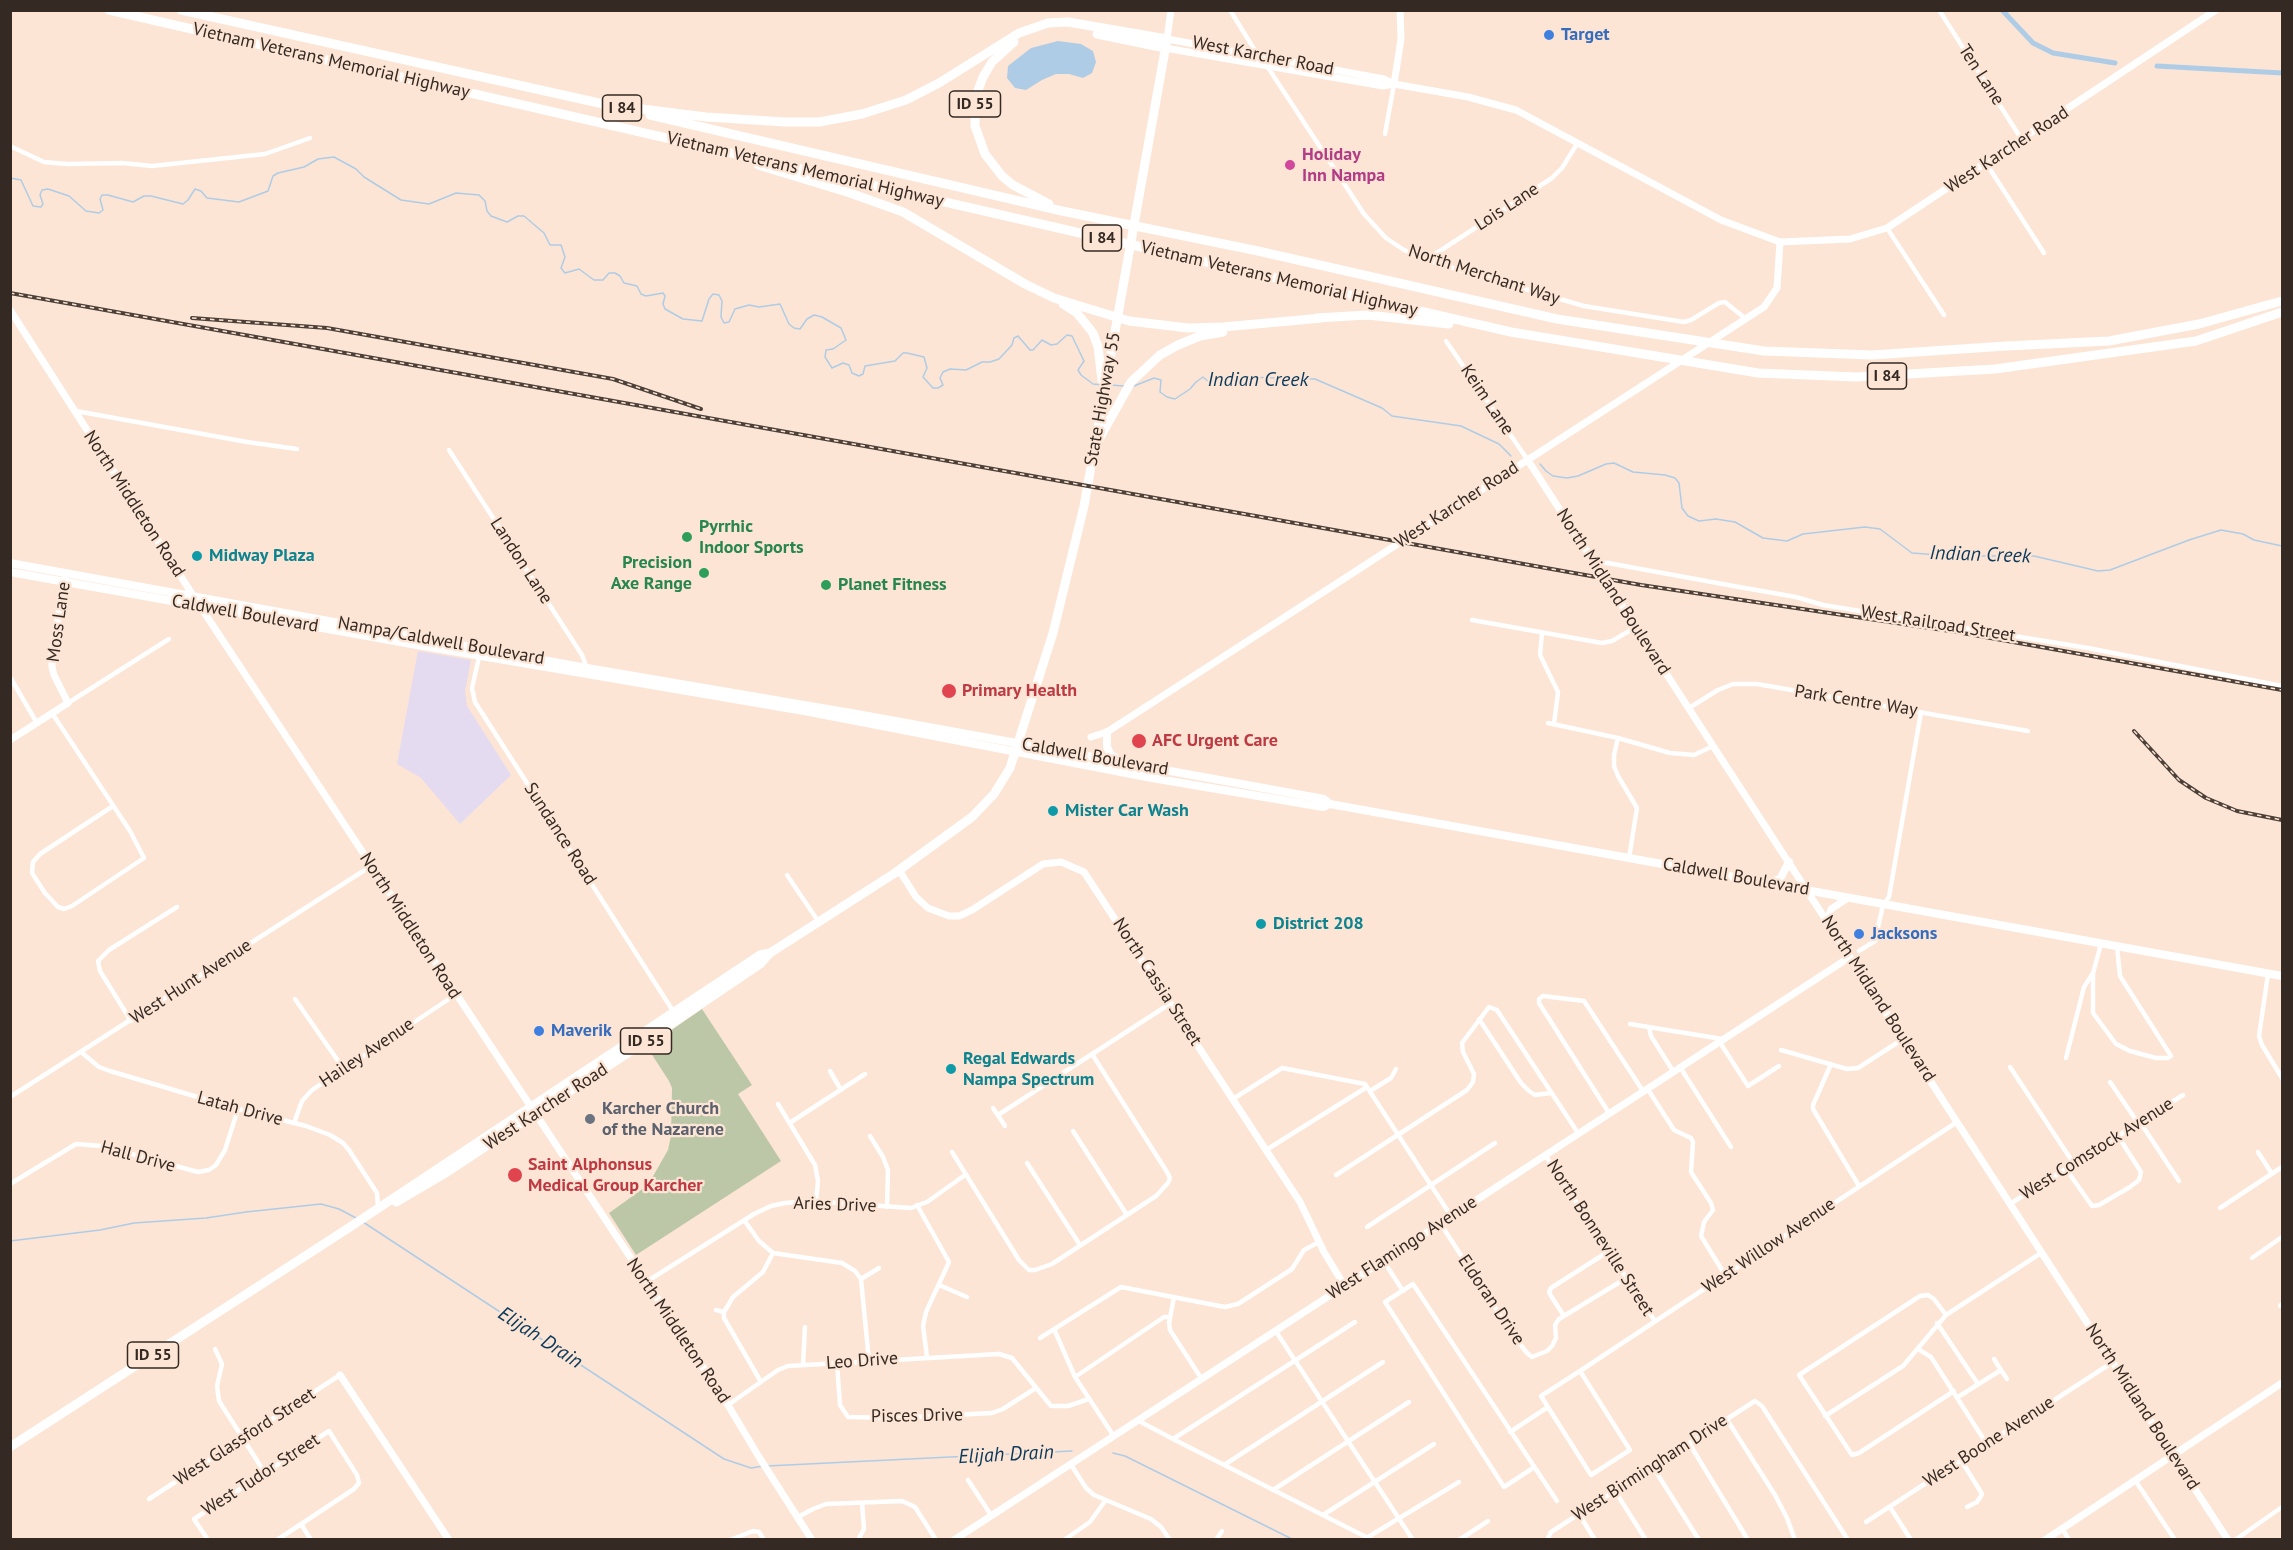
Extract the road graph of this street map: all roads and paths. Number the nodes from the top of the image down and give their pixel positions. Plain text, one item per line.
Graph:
1 (109, 10) edge
2 (181, 10) edge
3 (1171, 10) edge
4 (1230, 10) edge
5 (1400, 10) edge
6 (1939, 10) edge
7 (2216, 10) edge
8 (1166, 44) junction
9 (1259, 57) junction
10 (1307, 65) junction
11 (1267, 66) junction
12 (1394, 84) junction
13 (602, 104) junction
14 (1385, 134) dead end
15 (310, 138) dead end
16 (2022, 140) junction
17 (1577, 144) junction
18 (693, 145) junction
19 (10, 146) edge
20 (1986, 163) junction
21 (1062, 211) junction
22 (1887, 228) junction
23 (1780, 242) junction
24 (972, 252) junction
25 (2044, 254) dead end
26 (1426, 260) junction
27 (2283, 301) edge
28 (10, 310) edge
29 (2283, 312) edge
30 (1944, 315) dead end
31 (1117, 316) junction
32 (1322, 318) junction
33 (1746, 319) junction
34 (1511, 332) junction
35 (1446, 341) dead end
36 (1103, 393) junction
37 (75, 411) junction
38 (1095, 446) junction
39 (297, 449) dead end
40 (449, 450) dead end
41 (1527, 459) junction
42 (10, 563) edge
43 (1593, 563) junction
44 (10, 572) edge
45 (66, 573) junction
46 (64, 582) junction
47 (194, 597) junction
48 (200, 606) junction
49 (1472, 620) dead end
50 (1636, 627) junction
51 (1542, 633) junction
52 (169, 639) dead end
53 (481, 652) junction
54 (587, 671) junction
55 (10, 677) edge
56 (2283, 686) edge
57 (68, 703) junction
58 (1689, 708) junction
59 (1921, 712) junction
60 (52, 713) junction
61 (857, 717) joint
62 (38, 723) junction
63 (2028, 731) dead end
64 (1107, 732) junction
65 (1091, 737) dead end
66 (1618, 738) junction
67 (10, 740) edge
68 (1713, 746) junction
69 (1018, 748) junction
70 (1122, 763) junction
71 (1330, 804) junction
72 (113, 806) junction
73 (1629, 858) junction
74 (1789, 862) junction
75 (371, 866) junction
76 (898, 870) junction
77 (787, 875) dead end
78 (1769, 883) junction
79 (1807, 890) junction
80 (1848, 898) junction
81 (1883, 905) junction
82 (177, 907) dead end
83 (818, 921) junction
84 (1827, 921) junction
85 (2101, 944) junction
86 (2117, 947) junction
87 (1859, 951) dead end
88 (770, 953) junction
89 (1850, 957) junction
90 (2093, 973) junction
91 (2268, 974) junction
92 (2283, 976) edge
93 (455, 995) junction
94 (295, 999) dead end
95 (1171, 1003) junction
96 (675, 1013) junction
97 (131, 1020) junction
98 (1479, 1020) junction
99 (1630, 1024) dead end
100 (1649, 1027) junction
101 (1903, 1039) junction
102 (1721, 1040) junction
103 (1781, 1050) dead end
104 (81, 1052) junction
105 (1092, 1054) junction
106 (2066, 1058) dead end
107 (1831, 1064) junction
108 (1779, 1066) dead end
109 (2010, 1067) dead end
110 (343, 1068) junction
111 (1396, 1069) dead end
112 (1676, 1069) junction
113 (830, 1071) dead end
114 (865, 1074) dead end
115 (2283, 1078) edge
116 (2110, 1082) dead end
117 (1368, 1089) junction
118 (841, 1090) junction
119 (1645, 1090) junction
120 (1551, 1093) junction
121 (2183, 1095) dead end
122 (10, 1098) edge
123 (1233, 1099) junction
124 (778, 1104) dead end
125 (993, 1108) dead end
126 (238, 1109) junction
127 (534, 1110) junction
128 (1609, 1113) junction
129 (998, 1114) junction
130 (790, 1122) junction
131 (1957, 1122) junction
132 (2139, 1122) junction
133 (294, 1123) junction
134 (1005, 1126) dead end
135 (1073, 1131) dead end
136 (1578, 1133) junction
137 (1398, 1135) junction
138 (870, 1136) dead end
139 (2118, 1136) junction
140 (1495, 1143) dead end
141 (1731, 1147) dead end
142 (1266, 1150) junction
143 (952, 1152) dead end
144 (2258, 1152) dead end
145 (1545, 1155) junction
146 (1027, 1163) dead end
147 (2074, 1164) junction
148 (2283, 1167) edge
149 (2066, 1169) junction
150 (2272, 1174) junction
151 (965, 1175) junction
152 (1336, 1175) dead end
153 (2179, 1181) dead end
154 (10, 1184) edge
155 (1431, 1185) junction
156 (1859, 1186) junction
157 (385, 1195) junction
158 (816, 1202) junction
159 (2010, 1204) junction
160 (918, 1205) junction
161 (887, 1207) junction
162 (2220, 1208) dead end
163 (374, 1211) junction
164 (1127, 1215) junction
165 (1451, 1216) junction
166 (744, 1220) junction
167 (1440, 1223) junction
168 (1367, 1227) dead end
169 (2283, 1237) edge
170 (1319, 1242) junction
171 (1080, 1245) junction
172 (1609, 1251) junction
173 (773, 1252) junction
174 (2041, 1253) junction
175 (2252, 1258) dead end
176 (1383, 1260) junction
177 (879, 1268) dead end
178 (1725, 1275) junction
179 (1628, 1278) junction
180 (861, 1279) junction
181 (646, 1282) junction
182 (939, 1285) junction
183 (1344, 1285) junction
184 (1403, 1291) junction
185 (1174, 1297) junction
186 (967, 1298) dead end
187 (716, 1310) dead end
188 (724, 1312) junction
189 (1946, 1315) junction
190 (1564, 1316) junction
191 (1170, 1317) junction
192 (1655, 1321) junction
193 (1355, 1322) dead end
194 (1937, 1323) junction
195 (805, 1327) dead end
196 (1054, 1329) junction
197 (1275, 1330) junction
198 (1040, 1338) dead end
199 (1008, 1346) dead end
200 (215, 1349) dead end
201 (1918, 1349) junction
202 (1007, 1355) junction
203 (927, 1357) junction
204 (1994, 1359) dead end
205 (1296, 1360) junction
206 (869, 1361) junction
207 (1383, 1362) dead end
208 (2113, 1362) junction
209 (837, 1363) junction
210 (803, 1365) junction
211 (2001, 1370) junction
212 (1580, 1371) junction
213 (340, 1375) joint
214 (1075, 1377) junction
215 (1201, 1378) junction
216 (2007, 1379) dead end
217 (761, 1382) junction
218 (2283, 1383) edge
219 (1978, 1384) junction
220 (1035, 1388) junction
221 (1954, 1391) junction
222 (1958, 1397) junction
223 (1089, 1399) junction
224 (1323, 1401) junction
225 (1409, 1402) dead end
226 (728, 1405) junction
227 (1548, 1407) junction
228 (1825, 1416) junction
229 (1726, 1418) junction
230 (1137, 1420) junction
231 (1510, 1432) junction
232 (1113, 1435) junction
233 (243, 1438) junction
234 (1173, 1439) junction
235 (1349, 1441) junction
236 (1689, 1443) junction
237 (1986, 1443) junction
238 (1434, 1444) dead end
239 (10, 1447) edge
240 (2173, 1456) junction
241 (1961, 1460) junction
242 (1070, 1463) junction
243 (1224, 1465) junction
244 (1653, 1467) junction
245 (1533, 1468) junction
246 (265, 1473) junction
247 (968, 1480) dead end
248 (2135, 1480) junction
249 (1376, 1482) junction
250 (1459, 1482) dead end
251 (1273, 1490) junction
252 (1616, 1491) junction
253 (149, 1499) dead end
254 (1106, 1501) junction
255 (1557, 1501) dead end
256 (862, 1503) junction
257 (1890, 1506) junction
258 (1967, 1507) dead end
259 (2283, 1507) edge
260 (1579, 1514) junction
261 (991, 1515) junction
262 (1323, 1515) junction
263 (798, 1518) junction
264 (1399, 1518) junction
265 (1488, 1521) dead end
266 (1866, 1522) dead end
267 (300, 1524) junction
268 (2062, 1528) junction
269 (1222, 1530) dead end
270 (859, 1538) dead end
271 (1370, 1538) edge
272 (208, 1539) edge
273 (277, 1539) edge
274 (311, 1539) edge
275 (449, 1539) edge
276 (730, 1539) edge
277 (764, 1539) edge
278 (812, 1539) edge
279 (936, 1539) edge
280 (954, 1539) edge
281 (1064, 1539) edge
282 (1168, 1539) edge
283 (1216, 1539) edge
284 (1413, 1539) edge
285 (1459, 1539) edge
286 (1547, 1539) edge
287 (1595, 1539) edge
288 (1646, 1539) edge
289 (1699, 1539) edge
290 (1748, 1539) edge
291 (1795, 1539) edge
292 (1848, 1539) edge
293 (1911, 1539) edge
294 (2045, 1539) edge
295 (2069, 1539) edge
296 (2175, 1539) edge
297 (2228, 1539) edge
298 (2235, 1539) edge

1 - 18 highway, Vietnam Veterans Memorial Highway / I 84
2 - 13 highway, I 84
3 - 8 street
4 - 9 street
5 - 12 street
6 - 16 street, Ten Lane
7 - 16 street, West Karcher Road
8 - 9 street, West Karcher Road
8 - 11 street, West Karcher Road
8 - 13 highway
8 - 21 highway, ID 55
8 - 31 highway, State Highway 55 / ID 55
9 - 10 street, West Karcher Road
10 - 11 street
10 - 12 street, West Karcher Road
11 - 12 street, West Karcher Road
11 - 26 street, North Merchant Way
12 - 14 street
12 - 17 street, West Karcher Road
13 - 21 highway, I 84
15 - 19 street
16 - 20 street, West Karcher Road
17 - 23 street, West Karcher Road
17 - 26 street, Lois Lane
18 - 24 highway
18 - 34 highway, Vietnam Veterans Memorial Highway / I 84
20 - 22 street, West Karcher Road
20 - 25 street
21 - 27 highway, Vietnam Veterans Memorial Highway / I 84
22 - 23 street, West Karcher Road
22 - 30 street
23 - 33 street, West Karcher Road
24 - 31 highway
24 - 36 highway
26 - 33 street, North Merchant Way
28 - 37 street, North Middleton Road
29 - 34 highway, Vietnam Veterans Memorial Highway / I 84
31 - 32 highway
31 - 36 highway, State Highway 55 / ID 55
32 - 34 highway, ID 55
32 - 38 highway, ID 55
33 - 41 street, West Karcher Road
35 - 41 street, Keim Lane
36 - 38 highway, State Highway 55 / ID 55
37 - 39 street
37 - 47 street, North Middleton Road
38 - 69 highway, State Highway 55 / ID 55
40 - 54 street, Landon Lane
41 - 43 street, North Midland Boulevard
41 - 64 street, West Karcher Road
42 - 45 main road, Nampa/Caldwell Boulevard
43 - 50 street, North Midland Boulevard
43 - 56 street, West Railroad Street
44 - 46 main road, Caldwell Boulevard
45 - 46 street, Moss Lane
45 - 47 main road, Nampa/Caldwell Boulevard
46 - 48 main road, Caldwell Boulevard
46 - 57 street, Moss Lane
47 - 48 street, North Middleton Road
47 - 53 main road, Nampa/Caldwell Boulevard
48 - 53 main road, Caldwell Boulevard
48 - 75 street, North Middleton Road
49 - 51 street
50 - 51 street
50 - 58 street, North Midland Boulevard
51 - 66 street
52 - 57 street
53 - 54 main road, Nampa/Caldwell Boulevard
53 - 96 street, Sundance Road
54 - 61 main road, Nampa/Caldwell Boulevard
55 - 62 street
57 - 60 street
58 - 59 street, Park Centre Way
58 - 68 street, North Midland Boulevard
59 - 63 street, Park Centre Way
59 - 81 street
60 - 62 street
60 - 72 street
61 - 69 main road, Caldwell Boulevard
62 - 67 street
64 - 65 street, West Karcher Road
64 - 70 main road
66 - 68 street
66 - 73 street
68 - 74 street, North Midland Boulevard
69 - 70 main road, Caldwell Boulevard
69 - 71 main road, Caldwell Boulevard
69 - 76 highway, West Karcher Road / ID 55
70 - 71 main road, Caldwell Boulevard
71 - 73 main road, Caldwell Boulevard
72 - 72 street
73 - 78 main road, Caldwell Boulevard
74 - 78 main road
74 - 79 street, North Midland Boulevard
75 - 93 street, North Middleton Road
75 - 97 street, West Hunt Avenue
76 - 83 highway, West Karcher Road / ID 55
76 - 95 street, North Cassia Street
77 - 83 street
78 - 79 main road, Caldwell Boulevard
79 - 80 main road, Caldwell Boulevard
79 - 84 street, North Midland Boulevard
80 - 81 main road, Caldwell Boulevard
80 - 84 street
81 - 85 main road, Caldwell Boulevard
81 - 87 street
82 - 97 street
83 - 88 highway, West Karcher Road / ID 55
84 - 89 street, North Midland Boulevard
85 - 86 main road, Caldwell Boulevard
85 - 90 street
86 - 90 street
86 - 91 main road, Caldwell Boulevard
88 - 96 highway, West Karcher Road / ID 55
88 - 127 highway, West Karcher Road / ID 55
89 - 101 street, North Midland Boulevard
89 - 102 street, West Flamingo Avenue
90 - 106 street
91 - 92 main road, Caldwell Boulevard
91 - 115 street
93 - 110 street, Hailey Avenue
93 - 127 street, North Middleton Road
94 - 110 street
95 - 105 street
95 - 123 street, North Cassia Street
96 - 127 highway, West Karcher Road / ID 55
97 - 104 street, West Hunt Avenue
98 - 120 street
98 - 120 street
98 - 137 street
99 - 100 street
100 - 102 street
100 - 112 street
101 - 107 street
101 - 131 street, North Midland Boulevard
102 - 108 street
102 - 112 street, West Flamingo Avenue
103 - 107 street
104 - 122 street, West Hunt Avenue
104 - 126 street, Latah Drive
105 - 129 street
105 - 164 street
107 - 156 street
109 - 147 street
110 - 133 street, Hailey Avenue
111 - 117 street
112 - 119 street, West Flamingo Avenue
112 - 141 street
113 - 118 street
114 - 118 street
116 - 132 street
117 - 123 street
117 - 137 street
117 - 142 street
118 - 130 street
119 - 128 street, West Flamingo Avenue
119 - 128 street
119 - 178 street
120 - 136 street
121 - 132 street, West Comstock Avenue
123 - 142 street, North Cassia Street
124 - 130 street
125 - 129 street
126 - 133 street, Latah Drive
126 - 154 street, Hall Drive
127 - 157 highway, West Karcher Road / ID 55
127 - 163 highway, West Karcher Road / ID 55
127 - 181 street, North Middleton Road
128 - 136 street, West Flamingo Avenue
129 - 134 street
130 - 158 street
131 - 156 street, West Willow Avenue
131 - 159 street, North Midland Boulevard
132 - 139 street, West Comstock Avenue
132 - 153 street
133 - 157 street, Latah Drive
135 - 164 street
136 - 145 street, West Flamingo Avenue
137 - 152 street
137 - 155 street
138 - 161 street
139 - 147 street, West Comstock Avenue
139 - 149 street
140 - 155 street
142 - 170 street, North Cassia Street
143 - 151 street
144 - 150 street
145 - 165 street, West Flamingo Avenue
145 - 172 street, North Bonneville Street
146 - 171 street
147 - 149 street, West Comstock Avenue
148 - 150 street
149 - 159 street, West Comstock Avenue
150 - 162 street
151 - 160 street, Aries Drive
151 - 171 street
155 - 165 street
155 - 168 street
156 - 178 street, West Willow Avenue
157 - 163 highway, West Karcher Road / ID 55
157 - 163 street
158 - 161 street, Aries Drive
158 - 166 street, Aries Drive
159 - 174 street, North Midland Boulevard
160 - 161 street, Aries Drive
160 - 182 street
163 - 239 highway, West Karcher Road / ID 55
164 - 171 street
165 - 167 street, West Flamingo Avenue
166 - 173 street
166 - 181 street, Aries Drive
167 - 176 street, West Flamingo Avenue
167 - 190 street, Eldoran Drive
169 - 175 street
170 - 183 street, North Cassia Street
170 - 185 street
172 - 179 street, North Bonneville Street
172 - 190 street
173 - 180 street
173 - 188 street
174 - 189 street
174 - 208 street, North Midland Boulevard
176 - 183 street, West Flamingo Avenue
176 - 184 street
177 - 180 street
178 - 192 street, West Willow Avenue
179 - 190 street
179 - 192 street, North Bonneville Street
180 - 206 street
181 - 226 street, North Middleton Road
182 - 186 street
182 - 203 street
183 - 197 street, West Flamingo Avenue
184 - 231 street
184 - 245 street
185 - 191 street
185 - 196 street
187 - 188 street
188 - 217 street
189 - 194 street
189 - 228 street
191 - 214 street
191 - 215 street
192 - 212 street, West Willow Avenue
193 - 205 street
194 - 201 street
194 - 219 street
195 - 210 street
196 - 198 street
196 - 214 street
197 - 205 street
197 - 215 street, West Flamingo Avenue
199 - 202 street
200 - 233 street
201 - 221 street
201 - 228 street
202 - 203 street, Leo Drive
202 - 220 street
203 - 206 street, Leo Drive
204 - 211 street
205 - 224 street
205 - 234 street
206 - 209 street, Leo Drive
207 - 224 street
208 - 237 street, West Boone Avenue
208 - 240 street, North Midland Boulevard
209 - 210 street, Leo Drive
209 - 220 street, Pisces Drive
210 - 217 street, Leo Drive
211 - 216 street
211 - 219 street
212 - 227 street, West Willow Avenue
212 - 227 street
213 - 233 street, West Glassford Street
213 - 275 street
214 - 223 street
215 - 230 street, West Flamingo Avenue
217 - 226 street, Leo Drive
218 - 240 street
219 - 222 street
220 - 223 street
221 - 222 street
221 - 228 street
222 - 237 street
223 - 232 street
224 - 235 street
224 - 243 street
225 - 235 street
226 - 263 street, North Middleton Road
227 - 231 street
229 - 236 street, West Birmingham Drive
229 - 291 street
229 - 292 street, West Birmingham Drive
230 - 232 street, West Flamingo Avenue
230 - 234 street
231 - 245 street
232 - 242 street, West Flamingo Avenue
233 - 246 street
233 - 253 street, West Glassford Street
234 - 243 street
235 - 249 street
235 - 251 street
236 - 244 street, West Birmingham Drive
236 - 290 street
237 - 241 street, West Boone Avenue
238 - 249 street
240 - 248 street
240 - 297 street, North Midland Boulevard
241 - 257 street, West Boone Avenue
241 - 258 street
242 - 254 street
242 - 261 street, West Flamingo Avenue
243 - 251 street
244 - 252 street, West Birmingham Drive
244 - 289 street
245 - 255 street
246 - 267 street, West Tudor Street
246 - 272 street, West Tudor Street
247 - 261 street
248 - 268 street
248 - 296 street
249 - 262 street
249 - 264 street
250 - 264 street
251 - 262 street
252 - 260 street, West Birmingham Drive
252 - 288 street
254 - 281 street
254 - 282 street
256 - 263 street
256 - 270 street
256 - 279 street
257 - 266 street, West Boone Avenue
257 - 293 street
259 - 298 street
260 - 286 street, West Birmingham Drive
260 - 287 street
261 - 280 street, West Flamingo Avenue
262 - 271 street
263 - 278 street, North Middleton Road
264 - 271 street
264 - 284 street
265 - 285 street
267 - 273 street
267 - 274 street
268 - 294 street
268 - 295 street
269 - 283 street
276 - 277 street

